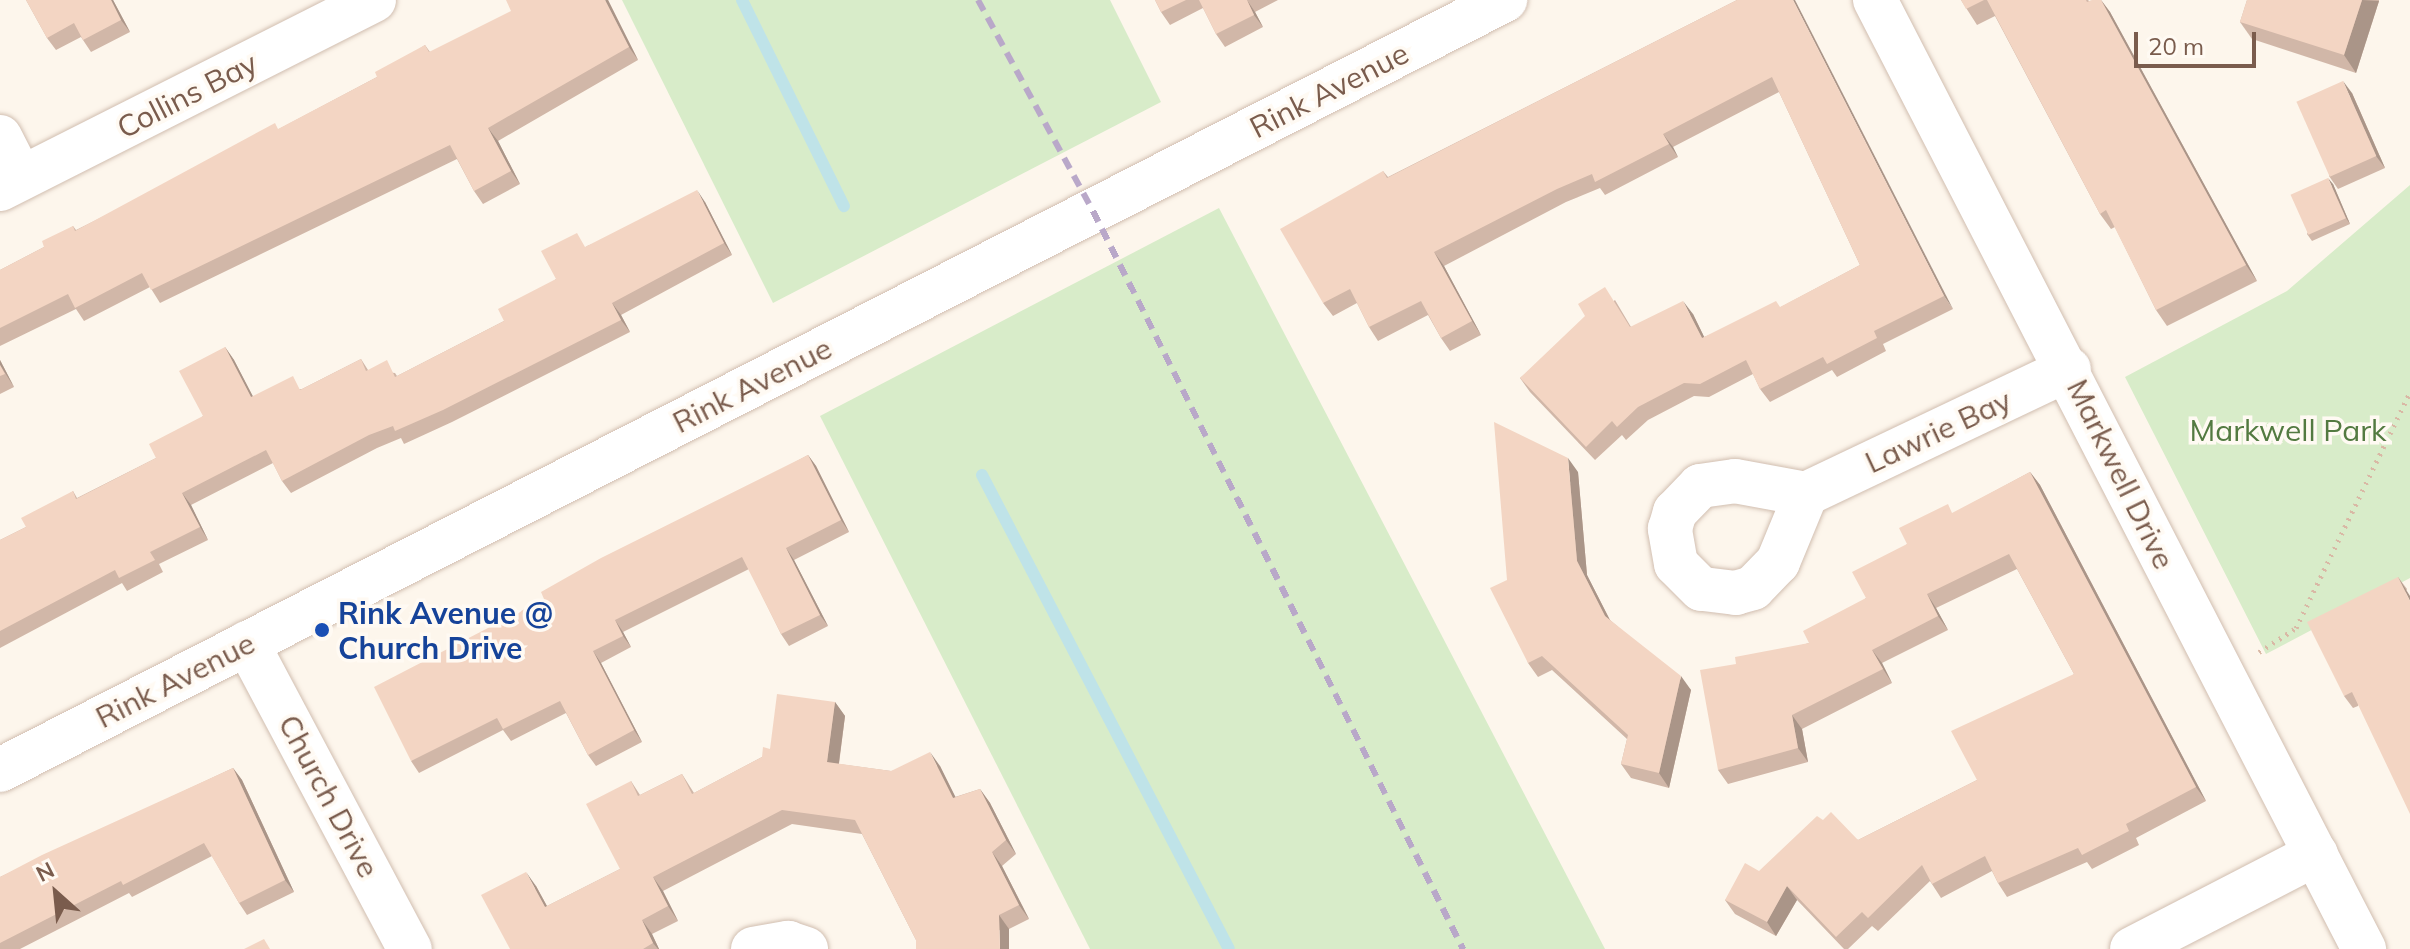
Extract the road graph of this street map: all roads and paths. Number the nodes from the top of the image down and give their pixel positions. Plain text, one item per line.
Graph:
1 (374, 0) edge
2 (1505, 0) edge
3 (1875, 0) edge
4 (0, 137) edge
5 (10, 184) edge
6 (2069, 369) junction
7 (2410, 392) edge
8 (1806, 494) dead end
9 (247, 643) junction
10 (2222, 677) junction
11 (0, 770) edge
12 (2316, 854) junction
13 (410, 949) edge
14 (753, 949) edge
15 (806, 949) edge
16 (2132, 949) edge
17 (2364, 949) edge

1 - 5 street, Collins Bay
2 - 9 street, Rink Avenue
3 - 6 street, Markwell Drive
4 - 5 street
6 - 8 street, Lawrie Bay
6 - 10 street, Markwell Drive
7 - 10 path
9 - 11 street, Rink Avenue
9 - 13 street, Church Drive
10 - 12 street, Markwell Drive
12 - 16 street
12 - 17 street, Markwell Drive
14 - 15 street

